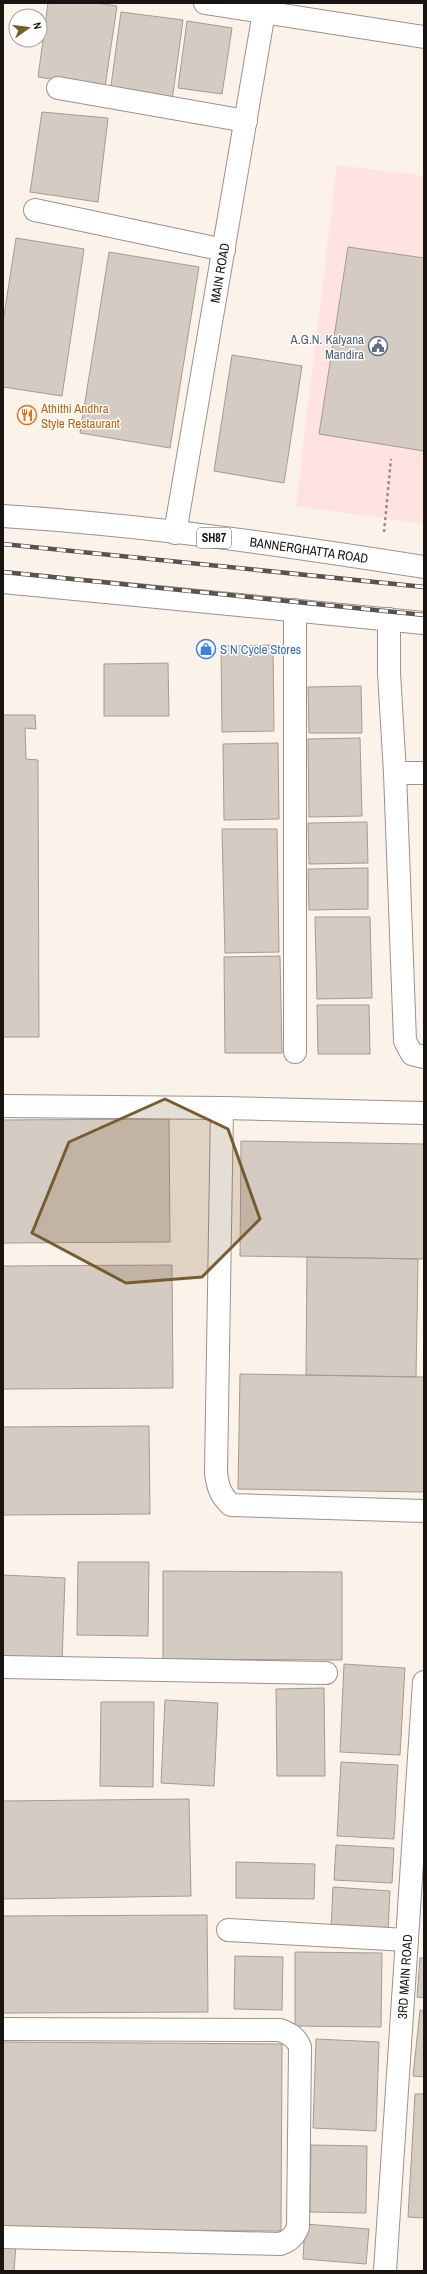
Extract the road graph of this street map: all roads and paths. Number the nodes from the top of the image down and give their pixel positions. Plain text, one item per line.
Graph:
1 (205, 3) edge
2 (264, 12) junction
3 (424, 37) edge
4 (58, 88) dead end
5 (246, 121) junction
6 (35, 210) dead end
7 (224, 250) junction
8 (391, 459) dead end
9 (3, 516) edge
10 (175, 533) junction
11 (382, 560) junction
12 (424, 567) edge
13 (3, 582) edge
14 (295, 610) junction
15 (389, 618) junction
16 (424, 623) edge
17 (395, 773) junction
18 (424, 773) edge
19 (295, 1052) dead end
20 (424, 1057) edge
21 (3, 1106) edge
22 (222, 1108) junction
23 (424, 1112) edge
24 (424, 1511) edge
25 (3, 1667) edge
26 (326, 1673) dead end
27 (424, 1682) edge
28 (228, 1930) dead end
29 (407, 1940) junction
30 (3, 2030) edge
31 (3, 2237) edge
32 (385, 2271) edge

1 - 2 street
2 - 3 street
2 - 5 street, MAIN ROAD
4 - 5 street
5 - 7 street, MAIN ROAD
6 - 7 street
7 - 10 street, MAIN ROAD
8 - 11 path
9 - 10 street, BANNERGHATTA ROAD / SH87
10 - 11 street, BANNERGHATTA ROAD / SH87
11 - 12 street, BANNERGHATTA ROAD / SH87
13 - 14 street
14 - 15 street
14 - 19 street
15 - 16 street
15 - 17 street
17 - 18 street
17 - 20 street
21 - 22 street
22 - 23 street
22 - 24 street
25 - 26 street
27 - 29 street, 3RD MAIN ROAD
28 - 29 street
29 - 32 street, 3RD MAIN ROAD
30 - 31 street

